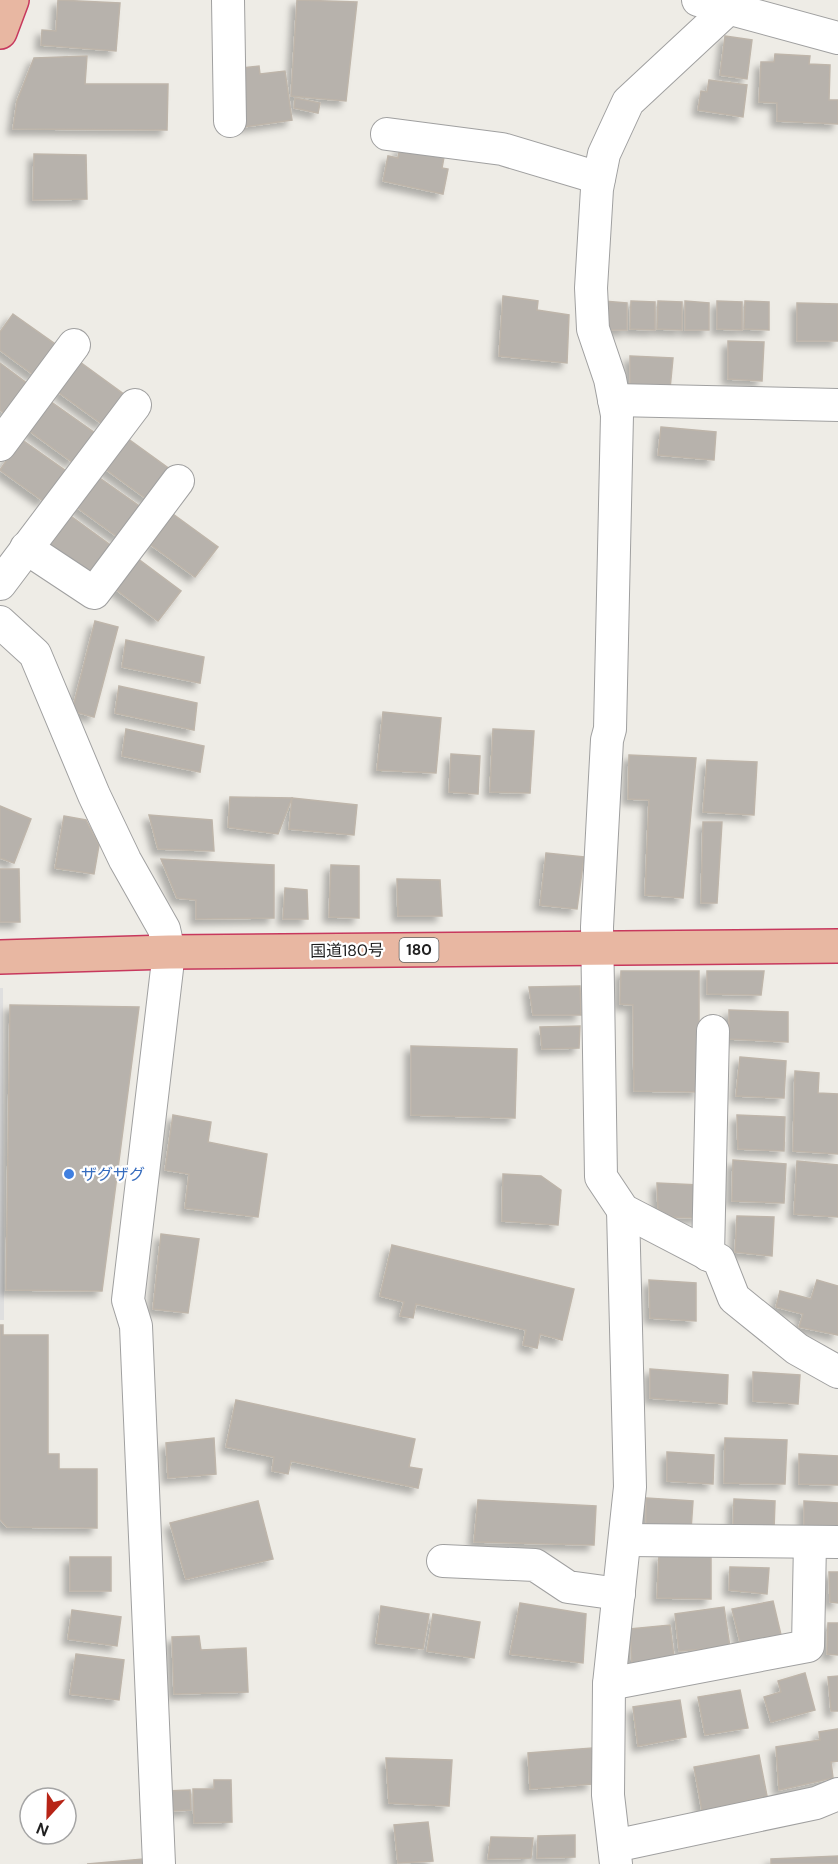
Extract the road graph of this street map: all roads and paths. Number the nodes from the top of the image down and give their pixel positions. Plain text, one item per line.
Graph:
1 (12, 0) edge
2 (228, 0) edge
3 (698, 0) edge
4 (747, 8) edge
5 (0, 32) edge
6 (838, 38) edge
7 (230, 121) dead end
8 (387, 134) dead end
9 (599, 178) junction
10 (74, 345) dead end
11 (614, 400) junction
12 (135, 405) dead end
13 (838, 405) edge
14 (0, 445) edge
15 (178, 481) dead end
16 (26, 548) junction
17 (0, 584) edge
18 (0, 622) edge
19 (838, 946) edge
20 (598, 948) junction
21 (169, 952) junction
22 (0, 957) edge
23 (713, 1030) dead end
24 (623, 1210) junction
25 (708, 1255) junction
26 (838, 1372) edge
27 (625, 1540) junction
28 (824, 1542) edge
29 (443, 1561) dead end
30 (619, 1594) junction
31 (609, 1684) junction
32 (838, 1794) edge
33 (615, 1855) edge
34 (159, 1864) edge

1 - 5 highway
2 - 7 street
3 - 4 street
4 - 6 street
4 - 9 street
8 - 9 street
9 - 11 street
10 - 14 street
11 - 13 street
11 - 20 street
12 - 16 street
15 - 16 street
16 - 17 street
18 - 21 street
19 - 20 highway, 国道180号 / 180
20 - 21 highway, 国道180号 / 180
20 - 24 street
21 - 22 highway, 国道180号 / 180
21 - 34 street
23 - 25 street
24 - 25 street
24 - 27 street
25 - 26 street
27 - 28 street
27 - 30 street
28 - 31 street
29 - 30 street
30 - 31 street
31 - 33 street
32 - 33 street

